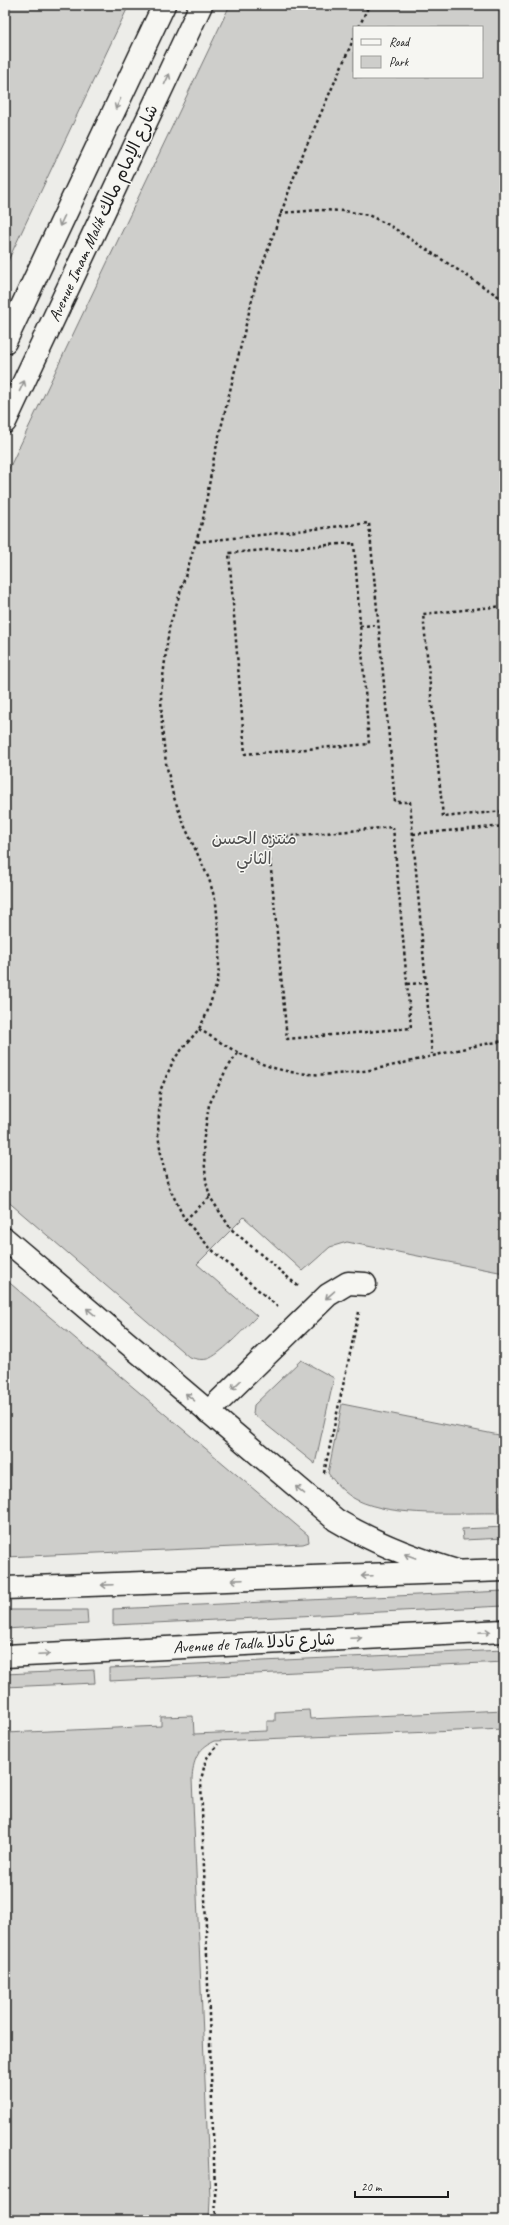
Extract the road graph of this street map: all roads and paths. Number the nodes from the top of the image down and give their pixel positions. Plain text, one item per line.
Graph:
1 (164, 5) edge
2 (202, 5) edge
3 (369, 5) edge
4 (359, 26) edge
5 (353, 40) edge
6 (280, 213) junction
7 (504, 300) edge
8 (5, 342) edge
9 (5, 422) edge
10 (197, 542) junction
11 (504, 606) edge
12 (378, 625) junction
13 (360, 626) junction
14 (504, 811) edge
15 (504, 826) edge
16 (413, 834) junction
17 (426, 983) junction
18 (407, 984) junction
19 (199, 1029) junction
20 (504, 1040) edge
21 (238, 1053) junction
22 (432, 1054) junction
23 (210, 1196) junction
24 (185, 1220) junction
25 (5, 1239) edge
26 (365, 1284) joint
27 (319, 1304) junction
28 (298, 1324) junction
29 (208, 1412) junction
30 (323, 1478) dead end
31 (504, 1570) edge
32 (460, 1572) junction
33 (5, 1588) edge
34 (504, 1631) edge
35 (5, 1656) edge
36 (218, 1744) dead end
37 (216, 2220) edge

1 -> 8 main road, Avenue Imam Malik شارع الإمام مالك
9 -> 2 main road, Avenue Imam Malik شارع الإمام مالك
3 - 4 path
5 - 6 path
6 - 7 path
6 - 10 path
10 - 12 path
10 - 19 path
11 - 14 path
12 - 13 path
12 - 16 path
13 - 13 path
15 - 16 path
16 - 17 path
17 - 18 path
17 - 22 path
18 - 18 path
19 - 21 path
19 - 24 path
20 - 22 path
21 - 22 path
21 - 23 path
23 - 24 path
23 - 27 path
24 - 28 path
29 -> 25 main road
26 -> 27 main road
26 - 30 path
27 - 28 main road
28 -> 29 main road
32 -> 29 main road
31 - 32 main road
32 -> 33 main road
35 -> 34 main road, Avenue de Tadla شارع تادلا
36 - 37 path

